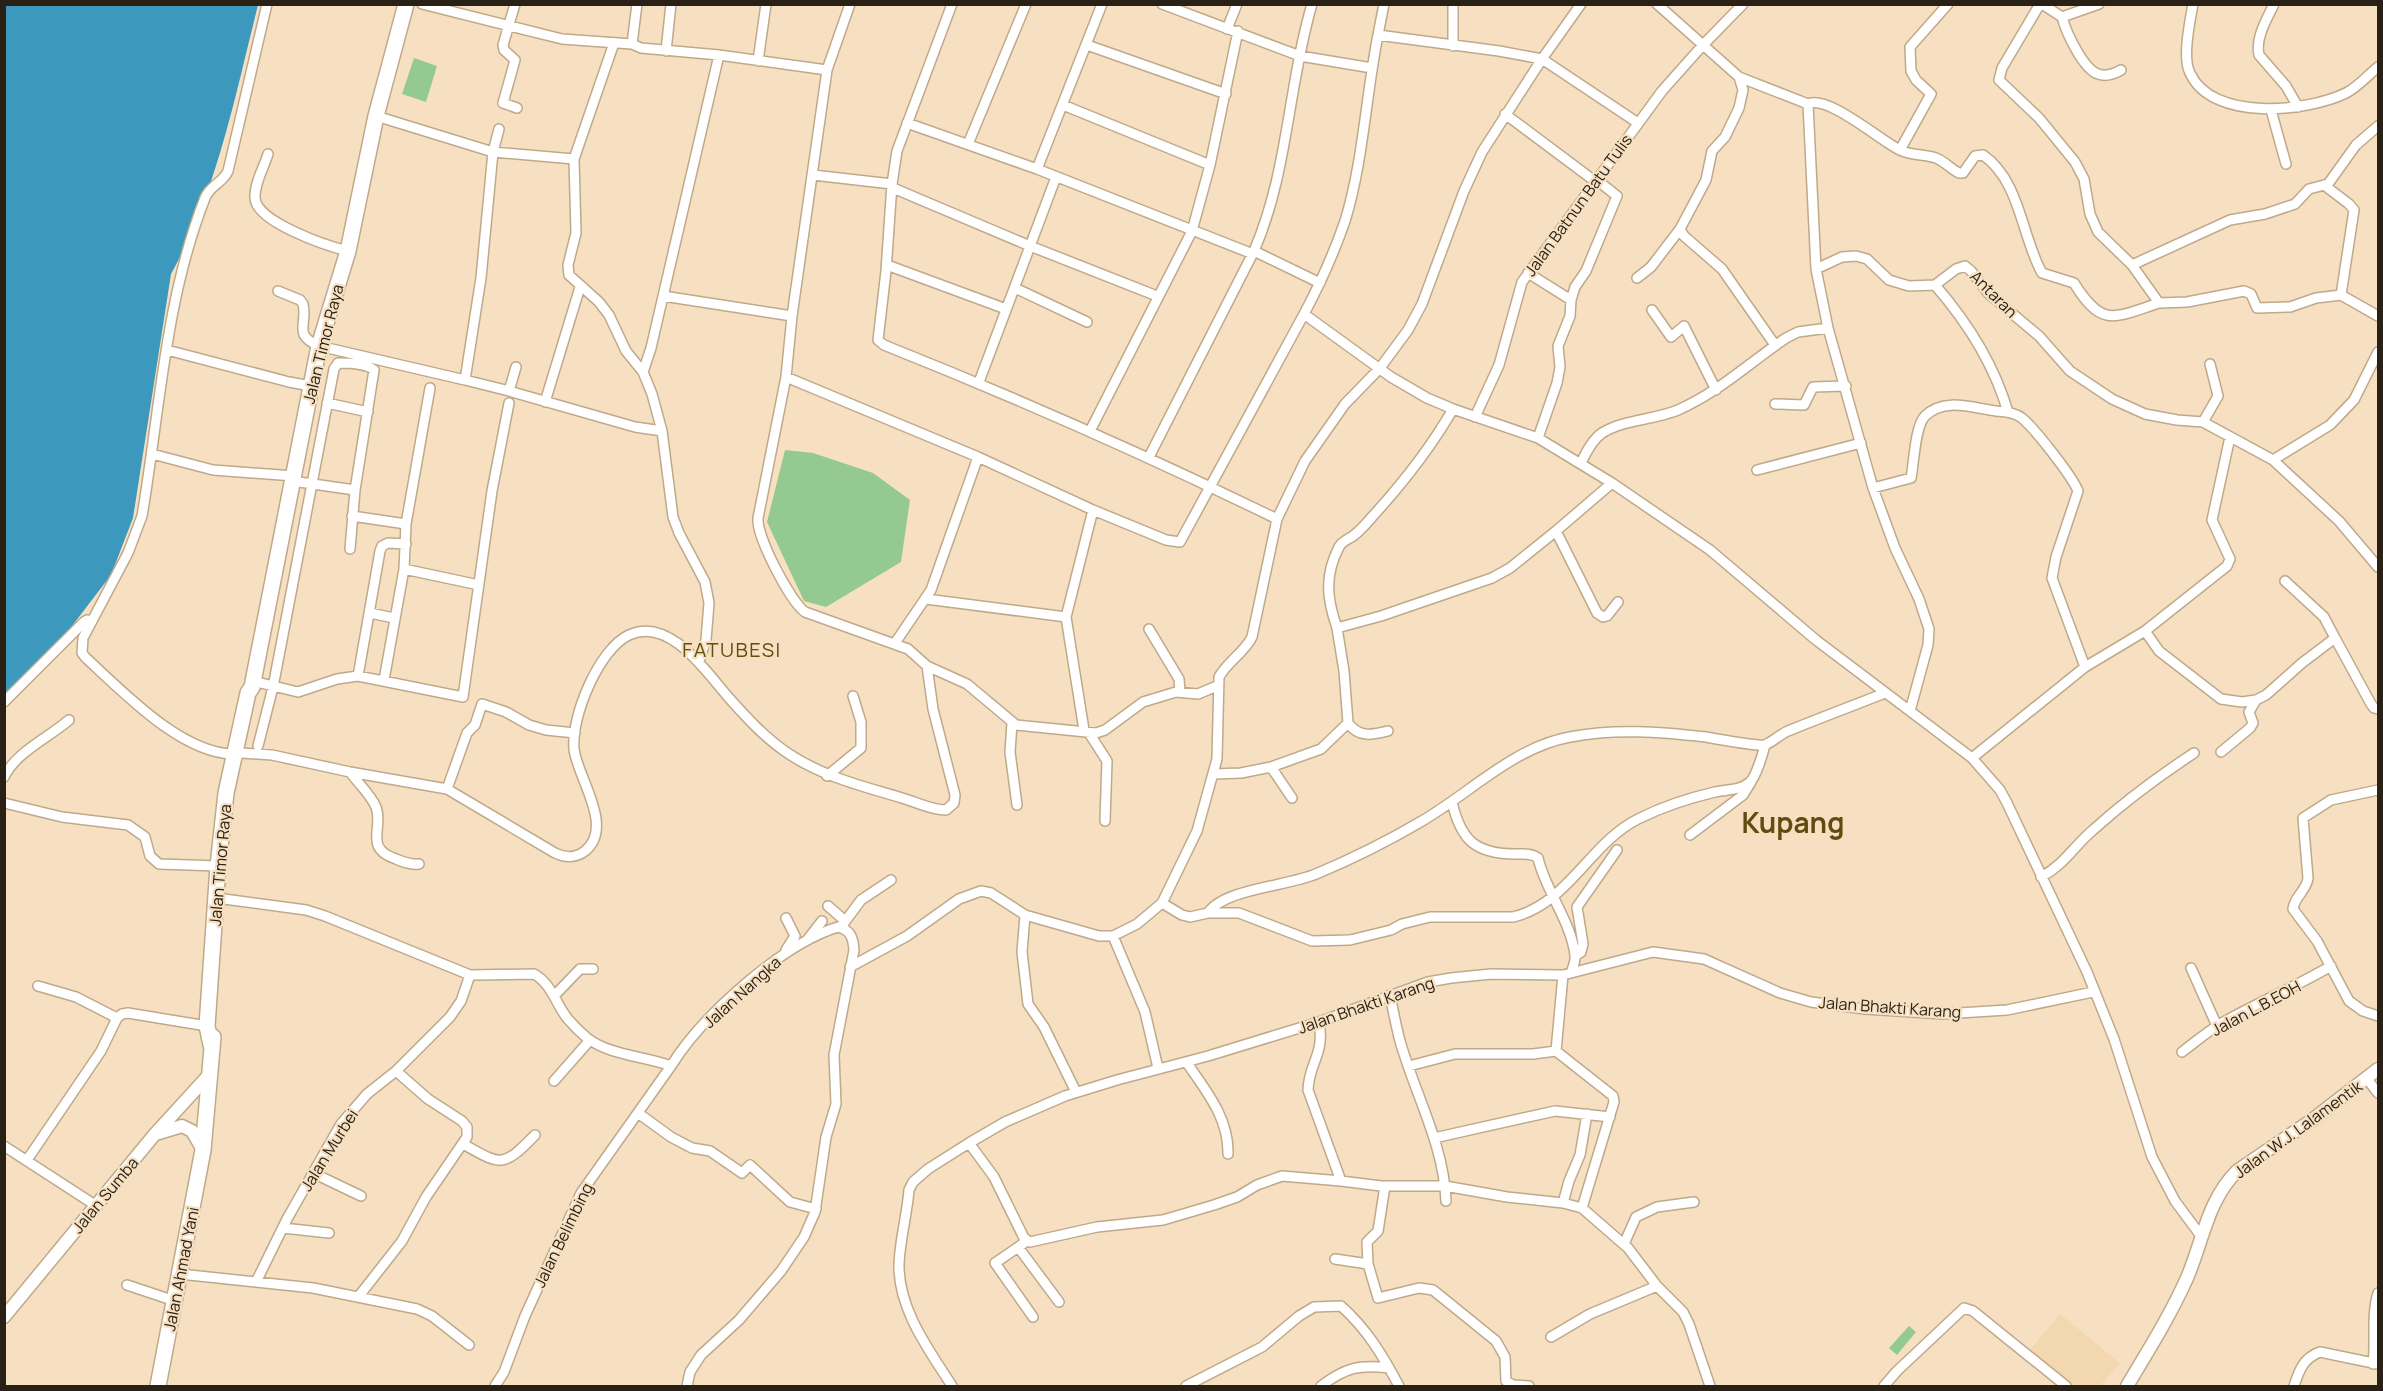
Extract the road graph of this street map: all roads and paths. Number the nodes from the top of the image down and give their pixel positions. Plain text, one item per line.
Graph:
1 (267, 4) edge
2 (406, 4) edge
3 (422, 4) edge
4 (515, 4) edge
5 (637, 4) edge
6 (671, 4) edge
7 (766, 4) edge
8 (850, 4) edge
9 (952, 4) edge
10 (1026, 4) edge
11 (1102, 4) edge
12 (1237, 4) edge
13 (1312, 4) edge
14 (1384, 4) edge
15 (1453, 4) edge
16 (1657, 4) edge
17 (1743, 4) edge
18 (1948, 4) edge
19 (2041, 4) edge
20 (2099, 4) edge
21 (2193, 4) edge
22 (2274, 4) edge
23 (1578, 5) edge
24 (1168, 6) edge
25 (2062, 17) junction
26 (508, 26) junction
27 (1227, 29) junction
28 (1238, 31) junction
29 (1378, 35) junction
30 (614, 43) junction
31 (632, 44) junction
32 (1087, 45) junction
33 (1453, 45) junction
34 (1702, 46) junction
35 (666, 51) junction
36 (720, 55) junction
37 (1300, 56) junction
38 (1542, 59) junction
39 (758, 61) junction
40 (2379, 67) edge
41 (1372, 68) junction
42 (827, 70) junction
43 (2121, 70) dead end
44 (1739, 77) junction
45 (1226, 94) junction
46 (1808, 104) junction
47 (1062, 105) junction
48 (2298, 107) junction
49 (517, 108) dead end
50 (2271, 110) junction
51 (1505, 114) junction
52 (376, 116) junction
53 (907, 123) junction
54 (1638, 123) junction
55 (2379, 126) edge
56 (499, 129) dead end
57 (968, 144) junction
58 (1900, 150) junction
59 (493, 152) junction
60 (268, 154) dead end
61 (574, 159) junction
62 (2286, 164) dead end
63 (1210, 165) junction
64 (1037, 169) junction
65 (813, 175) junction
66 (1056, 177) junction
67 (1597, 181) junction
68 (2324, 185) junction
69 (892, 186) junction
70 (1680, 229) junction
71 (1192, 231) junction
72 (1030, 246) junction
73 (348, 251) junction
74 (1253, 253) junction
75 (887, 265) junction
76 (2132, 265) junction
77 (1816, 269) junction
78 (1528, 273) junction
79 (1637, 278) dead end
80 (1320, 283) junction
81 (1935, 285) junction
82 (580, 287) junction
83 (1015, 288) junction
84 (278, 291) dead end
85 (2341, 295) junction
86 (663, 296) junction
87 (1158, 296) junction
88 (1571, 300) junction
89 (2159, 303) junction
90 (1006, 309) junction
91 (1652, 310) dead end
92 (1304, 314) junction
93 (792, 315) junction
94 (2379, 316) edge
95 (1087, 322) dead end
96 (1828, 328) junction
97 (1775, 345) junction
98 (319, 346) junction
99 (167, 350) junction
100 (2379, 352) edge
101 (2210, 364) dead end
102 (516, 367) dead end
103 (1380, 369) junction
104 (643, 372) junction
105 (786, 377) junction
106 (465, 380) junction
107 (979, 382) junction
108 (312, 386) junction
109 (1846, 387) junction
110 (429, 388) dead end
111 (1716, 390) junction
112 (509, 391) junction
113 (545, 402) junction
114 (327, 403) junction
115 (509, 403) dead end
116 (1775, 404) dead end
117 (1453, 409) junction
118 (368, 412) junction
119 (2008, 412) junction
120 (1475, 417) junction
121 (2203, 422) junction
122 (662, 431) junction
123 (1090, 431) junction
124 (2230, 437) junction
125 (1538, 438) junction
126 (1861, 443) junction
127 (152, 454) junction
128 (978, 457) junction
129 (1149, 457) junction
130 (2273, 460) junction
131 (1581, 463) junction
132 (1757, 470) dead end
133 (293, 479) junction
134 (1612, 483) junction
135 (311, 484) junction
136 (1211, 487) junction
137 (1873, 488) junction
138 (355, 490) junction
139 (1093, 510) junction
140 (352, 516) junction
141 (1277, 519) junction
142 (406, 524) junction
143 (1556, 531) junction
144 (406, 544) junction
145 (350, 549) dead end
146 (2379, 567) edge
147 (404, 569) junction
148 (2285, 581) dead end
149 (479, 585) junction
150 (926, 599) junction
151 (1618, 602) dead end
152 (370, 613) junction
153 (1066, 617) junction
154 (394, 618) junction
155 (92, 621) junction
156 (1149, 628) dead end
157 (1336, 628) junction
158 (2145, 631) junction
159 (2335, 638) junction
160 (895, 643) junction
161 (699, 661) junction
162 (927, 666) junction
163 (2085, 667) junction
164 (358, 676) junction
165 (384, 681) junction
166 (253, 684) junction
167 (1217, 686) junction
168 (273, 687) junction
169 (1180, 692) junction
170 (1885, 693) junction
171 (853, 696) dead end
172 (2256, 700) junction
173 (4, 702) edge
174 (2379, 709) edge
175 (1910, 711) junction
176 (69, 720) dead end
177 (1012, 723) junction
178 (1348, 723) junction
179 (1086, 731) junction
180 (1388, 731) dead end
181 (575, 733) junction
182 (1765, 745) junction
183 (258, 746) dead end
184 (2221, 752) dead end
185 (237, 753) junction
186 (2194, 753) dead end
187 (1972, 758) junction
188 (1271, 767) junction
189 (350, 772) junction
190 (1214, 774) junction
191 (827, 776) junction
192 (4, 777) edge
193 (1751, 782) junction
194 (447, 789) junction
195 (2379, 790) edge
196 (1292, 798) dead end
197 (1452, 802) junction
198 (7, 803) edge
199 (1017, 805) dead end
200 (4, 814) edge
201 (1104, 821) dead end
202 (1690, 835) dead end
203 (1617, 850) dead end
204 (419, 864) dead end
205 (218, 866) junction
206 (2041, 877) junction
207 (891, 880) dead end
208 (1554, 896) junction
209 (224, 899) junction
210 (1162, 903) junction
211 (828, 906) dead end
212 (1208, 914) junction
213 (1025, 915) junction
214 (786, 918) dead end
215 (822, 921) dead end
216 (842, 923) junction
217 (1113, 936) junction
218 (808, 939) junction
219 (785, 952) junction
220 (1575, 956) junction
221 (2331, 966) junction
222 (850, 967) junction
223 (2191, 968) dead end
224 (593, 969) dead end
225 (1567, 974) junction
226 (470, 975) junction
227 (38, 986) dead end
228 (2094, 992) junction
229 (1390, 995) junction
230 (554, 996) junction
231 (2379, 1016) edge
232 (117, 1018) junction
233 (1319, 1022) junction
234 (207, 1026) junction
235 (2217, 1026) junction
236 (590, 1040) junction
237 (211, 1046) junction
238 (1556, 1051) junction
239 (2182, 1052) dead end
240 (1187, 1063) junction
241 (671, 1066) junction
242 (1409, 1066) junction
243 (1158, 1068) junction
244 (2379, 1069) edge
245 (396, 1071) junction
246 (208, 1076) junction
247 (2367, 1078) junction
248 (554, 1081) dead end
249 (1076, 1092) junction
250 (2379, 1093) edge
251 (638, 1113) junction
252 (1587, 1114) junction
253 (1610, 1117) junction
254 (155, 1134) junction
255 (535, 1135) dead end
256 (1434, 1138) junction
257 (969, 1143) junction
258 (463, 1144) junction
259 (4, 1146) edge
260 (203, 1150) junction
261 (1228, 1154) dead end
262 (27, 1160) junction
263 (313, 1173) junction
264 (1341, 1181) junction
265 (1385, 1186) junction
266 (1445, 1186) junction
267 (361, 1196) dead end
268 (1446, 1201) dead end
269 (1694, 1202) dead end
270 (1563, 1203) junction
271 (95, 1205) junction
272 (1582, 1208) junction
273 (816, 1209) junction
274 (283, 1228) junction
275 (328, 1233) dead end
276 (2201, 1236) junction
277 (1027, 1241) junction
278 (1624, 1244) junction
279 (1018, 1247) junction
280 (1335, 1259) dead end
281 (1368, 1264) junction
282 (180, 1274) junction
283 (256, 1282) junction
284 (127, 1285) dead end
285 (1657, 1286) junction
286 (2379, 1293) edge
287 (359, 1296) junction
288 (175, 1301) junction
289 (1059, 1302) dead end
290 (7, 1308) edge
291 (1033, 1317) dead end
292 (1551, 1337) dead end
293 (469, 1345) dead end
294 (2376, 1364) edge
295 (1389, 1368) junction
296 (158, 1386) edge
297 (495, 1386) edge
298 (687, 1386) edge
299 (952, 1386) edge
300 (1186, 1386) edge
301 (1321, 1386) edge
302 (1398, 1386) edge
303 (1529, 1386) edge
304 (1710, 1386) edge
305 (1884, 1386) edge
306 (2066, 1386) edge
307 (2127, 1386) edge
308 (2294, 1386) edge

1 - 99 street
2 - 52 highway, Jalan Timor Raya
3 - 26 street
4 - 26 street
5 - 31 street
6 - 35 street
7 - 39 street
8 - 42 street
9 - 53 street
10 - 57 street
11 - 32 street
12 - 27 street
13 - 37 street
14 - 29 street
15 - 33 street
16 - 34 street
17 - 34 street, Jalan Batnun Batu Tulis
18 - 58 street
19 - 25 street
19 - 76 street
20 - 25 street
21 - 50 street
22 - 48 street
23 - 38 street
24 - 27 street
25 - 43 street
26 - 30 street
26 - 49 street
27 - 28 street
28 - 37 street
28 - 45 street
29 - 33 street
29 - 41 street
30 - 31 street
30 - 61 street
31 - 35 street
32 - 45 street
32 - 47 street
33 - 38 street
34 - 44 street
34 - 54 street, Jalan Batnun Batu Tulis
35 - 36 street
36 - 39 street
36 - 86 street
37 - 41 street
37 - 74 street
38 - 51 street
38 - 54 street
39 - 42 street
40 - 48 street
41 - 80 street
42 - 65 street
44 - 46 street
44 - 70 street
45 - 63 street
46 - 58 street
46 - 77 street
47 - 63 street
47 - 64 street
48 - 50 street
50 - 62 street
51 - 67 street
51 - 103 street
52 - 59 street
52 - 73 highway, Jalan Timor Raya
53 - 57 street
53 - 69 street
54 - 67 street, Jalan Batnun Batu Tulis
55 - 68 street
56 - 59 street
57 - 64 street
58 - 89 street
59 - 61 street
59 - 106 street
60 - 73 street
61 - 82 street
63 - 71 street
64 - 66 street
65 - 69 street
65 - 93 street
66 - 71 street
66 - 72 street
67 - 78 street, Jalan Batnun Batu Tulis
67 - 88 street
68 - 76 street
68 - 85 street
69 - 72 street
69 - 75 street
70 - 79 street
70 - 97 street
71 - 74 street
71 - 87 street
72 - 83 street
72 - 87 street
73 - 98 highway, Jalan Timor Raya
74 - 80 street
74 - 129 street
75 - 90 street
75 - 107 street
76 - 89 street
77 - 81 street
77 - 96 street
78 - 88 street
78 - 120 street, Jalan Batnun Batu Tulis
80 - 92 street
81 - 119 street
81 - 121 street, Antaran
82 - 104 street
82 - 113 street
83 - 90 street
83 - 95 street
84 - 98 street
85 - 89 street
85 - 94 street
86 - 93 street
86 - 104 street
87 - 123 street
88 - 125 street
90 - 107 street
91 - 111 street
92 - 103 street
92 - 136 street
93 - 105 street
96 - 97 street
96 - 109 street
97 - 111 street
98 - 106 street
98 - 108 highway, Jalan Timor Raya
99 - 108 street
99 - 127 street
100 - 130 street
101 - 121 street
102 - 112 street
103 - 117 street
103 - 141 street
104 - 122 street
105 - 128 street
105 - 160 street
106 - 112 street
107 - 123 street
108 - 133 highway, Jalan Timor Raya
109 - 116 street
109 - 126 street
110 - 142 street
111 - 131 street
112 - 113 street
113 - 122 street
114 - 118 street
114 - 118 street
114 - 135 street
115 - 149 street
117 - 120 street
117 - 157 street
118 - 138 street
119 - 137 street
119 - 163 street
120 - 125 street
121 - 124 street, Antaran
122 - 161 street
123 - 129 street
124 - 130 street, Antaran
124 - 158 street
125 - 131 street
126 - 132 street
126 - 137 street
127 - 133 street
127 - 155 street
128 - 139 street
128 - 150 street
129 - 136 street
130 - 146 street, Antaran
131 - 134 street
133 - 135 street
133 - 166 highway, Jalan Timor Raya
134 - 143 street
134 - 170 street
135 - 138 street
135 - 168 street
136 - 139 street
136 - 141 street
137 - 175 street
138 - 140 street
139 - 153 street
140 - 142 street
140 - 145 street
141 - 167 street
142 - 144 street
143 - 151 street
143 - 157 street
144 - 147 street
144 - 152 street
147 - 149 street
147 - 154 street
148 - 159 street
149 - 165 street
150 - 153 street
150 - 160 street
152 - 154 street
152 - 164 street
153 - 179 street
154 - 165 street
155 - 173 street
155 - 185 street
156 - 169 street
157 - 178 street
158 - 163 street
158 - 172 street
159 - 172 street
159 - 174 street
160 - 162 street
161 - 181 street
161 - 191 street
162 - 177 street
162 - 191 street
163 - 187 street
164 - 165 street
164 - 168 street
166 - 168 street
166 - 185 highway, Jalan Timor Raya
167 - 169 street
167 - 190 street
168 - 183 street
169 - 179 street
170 - 175 street
170 - 182 street
171 - 191 street
172 - 184 street
175 - 187 street
176 - 192 street
177 - 179 street
177 - 199 street
178 - 180 street
178 - 188 street
179 - 201 street
181 - 194 street
181 - 194 street
182 - 193 street
182 - 197 street
185 - 189 street
185 - 205 highway, Jalan Timor Raya
185 - 209 highway, Jalan Timor Raya
186 - 206 street
187 - 206 street
188 - 190 street
188 - 196 street
189 - 194 street
189 - 204 street
190 - 210 street
193 - 202 street
193 - 208 street
195 - 221 street
197 - 208 street
197 - 212 street
198 - 200 street
198 - 205 street
203 - 220 street
205 - 234 highway, Jalan Timor Raya
206 - 228 street
207 - 216 street
208 - 212 street
208 - 220 street
209 - 226 street
209 - 237 highway, Jalan Timor Raya
210 - 212 street
210 - 217 street
211 - 216 street
213 - 217 street
213 - 222 street
213 - 249 street
214 - 219 street
215 - 218 street
216 - 218 street, Jalan Nangka
216 - 222 street
217 - 243 street
218 - 219 street, Jalan Nangka
219 - 241 street, Jalan Nangka
220 - 225 street
221 - 231 street
221 - 235 street, Jalan L.B.EOH
222 - 273 street
223 - 235 street
224 - 230 street
225 - 228 street, Jalan Bhakti Karang
225 - 229 street, Jalan Bhakti Karang
225 - 238 street
226 - 230 street
226 - 245 street, Jalan Murbei
227 - 232 street
228 - 276 street
229 - 233 street, Jalan Bhakti Karang
229 - 242 street
230 - 236 street
232 - 234 street
232 - 262 street
233 - 240 street, Jalan Bhakti Karang
233 - 264 street
234 - 237 highway, Jalan Timor Raya
235 - 239 street, Jalan L.B.EOH
236 - 241 street
236 - 248 street
237 - 246 highway, Jalan Timor Raya
238 - 242 street
238 - 253 street
240 - 243 street, Jalan Bhakti Karang
240 - 261 street
241 - 251 street, Jalan Belimbing
242 - 256 street
243 - 249 street, Jalan Bhakti Karang
244 - 247 main road, Jalan W.J. Lalamentik
245 - 258 street
245 - 263 street, Jalan Murbei
246 - 254 main road, Jalan Sumba
246 - 260 highway, Jalan Timor Raya
247 - 250 street
247 - 276 main road, Jalan W.J. Lalamentik
249 - 257 street, Jalan Bhakti Karang
251 - 273 street
251 - 297 street, Jalan Belimbing
252 - 253 street
252 - 256 street
252 - 270 street
253 - 272 street
254 - 260 main road
254 - 271 main road, Jalan Sumba
255 - 258 street
256 - 266 street
257 - 277 street
257 - 299 street, Jalan Bhakti Karang
258 - 287 street
259 - 262 street
260 - 282 highway, Jalan Ahmad Yani
262 - 271 street
263 - 267 street
263 - 274 street, Jalan Murbei
264 - 265 street
264 - 277 street
265 - 266 street
265 - 281 street
266 - 268 street
266 - 270 street
269 - 278 street
270 - 272 street
271 - 290 main road, Jalan Sumba
272 - 278 street
273 - 298 street
274 - 275 street
274 - 283 street, Jalan Murbei
276 - 307 main road, Jalan W.J. Lalamentik
277 - 279 street
278 - 285 street
279 - 289 street
279 - 291 street
280 - 281 street
281 - 303 street
282 - 283 street
282 - 288 highway, Jalan Ahmad Yani
283 - 287 street
284 - 288 street
285 - 292 street
285 - 304 street
286 - 294 street
287 - 293 street
288 - 296 highway, Jalan Ahmad Yani
294 - 308 street
295 - 300 street
295 - 301 street
295 - 302 street
305 - 306 street

